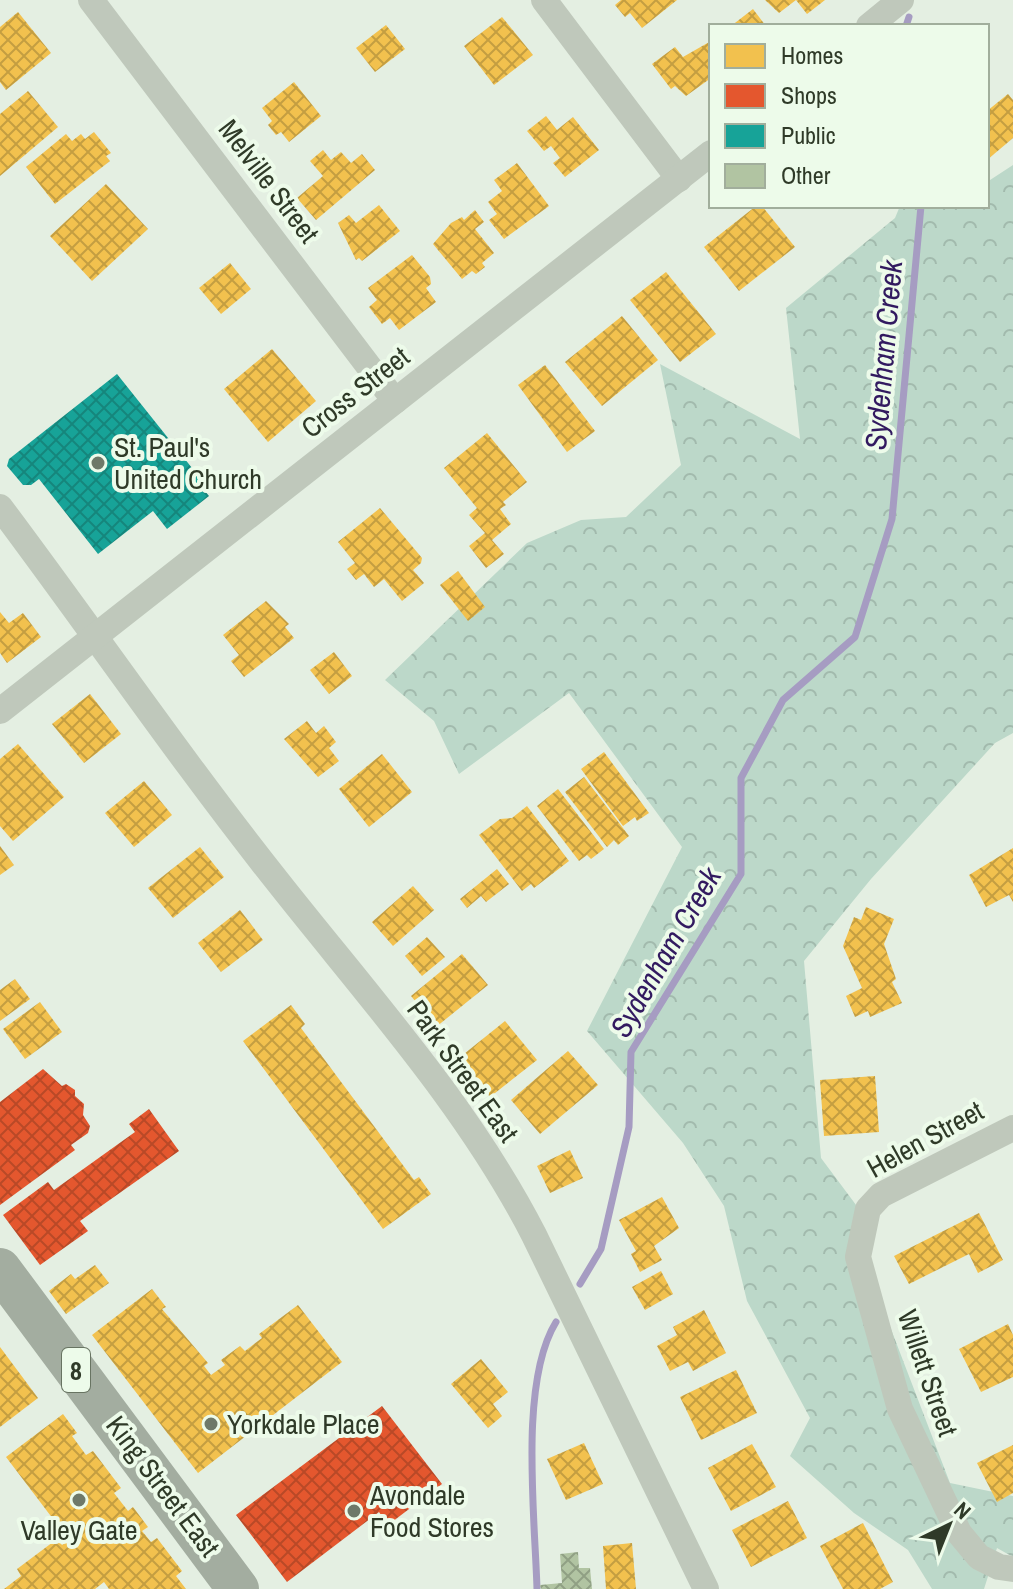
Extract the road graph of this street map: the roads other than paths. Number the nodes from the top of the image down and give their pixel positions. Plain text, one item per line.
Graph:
1 (91, 0) edge
2 (544, 0) edge
3 (901, 0) edge
4 (871, 24) edge
5 (709, 155) edge
6 (679, 179) junction
7 (395, 401) junction
8 (0, 507) edge
9 (96, 636) junction
10 (0, 711) edge
11 (1013, 1128) edge
12 (868, 1209) joint
13 (0, 1269) edge
14 (1013, 1569) edge
15 (238, 1589) edge
16 (706, 1589) edge

1 - 7 street, Melville Street
2 - 6 street
3 - 4 street
5 - 6 street, Cross Street
6 - 7 street, Cross Street
7 - 9 street, Cross Street
8 - 9 street, Park Street East
9 - 10 street, Cross Street
9 - 16 street, Park Street East
11 - 12 street, Helen Street
12 - 14 street, Willett Street
13 - 15 main road, King Street East / 8

